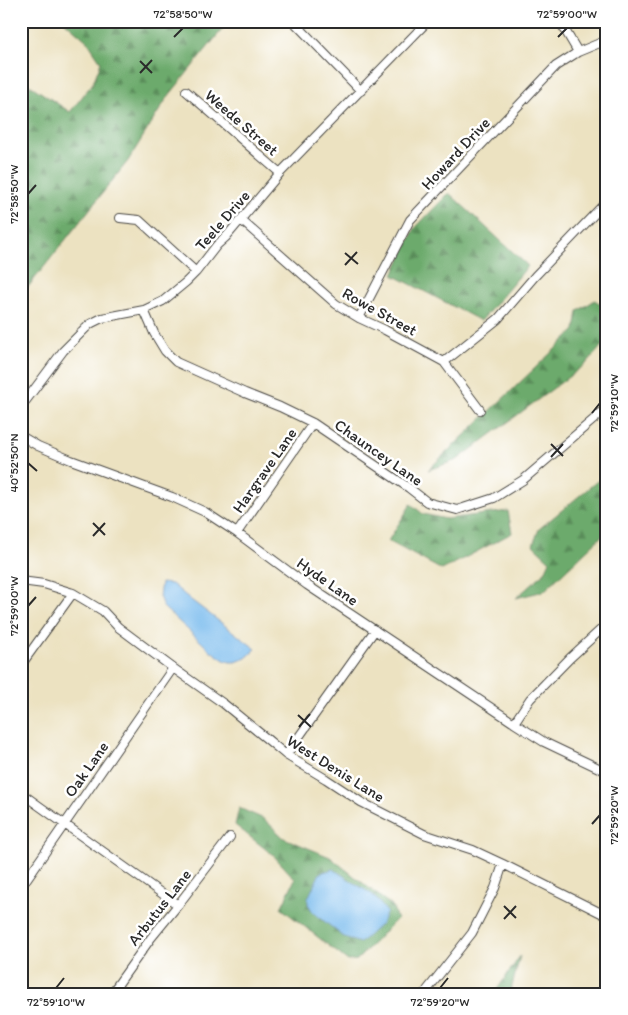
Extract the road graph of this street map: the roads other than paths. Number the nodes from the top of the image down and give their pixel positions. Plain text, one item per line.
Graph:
1 (293, 21) edge
2 (428, 21) edge
3 (559, 21) edge
4 (607, 40) edge
5 (578, 52) junction
6 (361, 90) junction
7 (186, 91) dead end
8 (280, 173) junction
9 (607, 201) edge
10 (120, 218) dead end
11 (240, 220) junction
12 (196, 272) junction
13 (144, 310) junction
14 (359, 318) junction
15 (444, 362) junction
16 (21, 407) edge
17 (607, 408) edge
18 (480, 410) dead end
19 (313, 424) junction
20 (21, 436) edge
21 (237, 533) junction
22 (21, 581) edge
23 (73, 593) junction
24 (607, 624) edge
25 (375, 630) junction
26 (21, 665) edge
27 (173, 668) junction
28 (514, 724) junction
29 (286, 755) junction
30 (607, 772) edge
31 (21, 793) edge
32 (64, 824) junction
33 (230, 837) dead end
34 (503, 864) junction
35 (21, 887) edge
36 (178, 905) junction
37 (607, 916) edge
38 (607, 988) edge
39 (111, 994) edge
40 (424, 994) edge
41 (597, 994) edge

1 - 6 street
2 - 6 street, Teele Drive
3 - 5 street
4 - 5 street, Howard Drive
5 - 14 street, Howard Drive
6 - 8 street, Teele Drive
7 - 8 street, Weede Street
8 - 11 street, Teele Drive
9 - 15 street
10 - 12 street
11 - 12 street, Teele Drive
11 - 14 street, Rowe Street
12 - 13 street, Teele Drive
13 - 16 street, Teele Drive
13 - 19 street, Chauncey Lane
14 - 15 street, Rowe Street
15 - 18 street, Rowe Street
17 - 19 street, Chauncey Lane
19 - 21 street, Hargrave Lane
20 - 21 street, Hyde Lane
21 - 25 street, Hyde Lane
22 - 23 street, West Denis Lane
23 - 26 street
23 - 27 street, West Denis Lane
24 - 28 street
25 - 28 street, Hyde Lane
25 - 29 street
27 - 29 street, West Denis Lane
27 - 32 street, Oak Lane
28 - 30 street, Hyde Lane
29 - 34 street, West Denis Lane
31 - 32 street
32 - 35 street, Oak Lane
32 - 36 street
33 - 36 street, Arbutus Lane
34 - 37 street, West Denis Lane
34 - 40 street
36 - 39 street, Arbutus Lane
38 - 41 street

